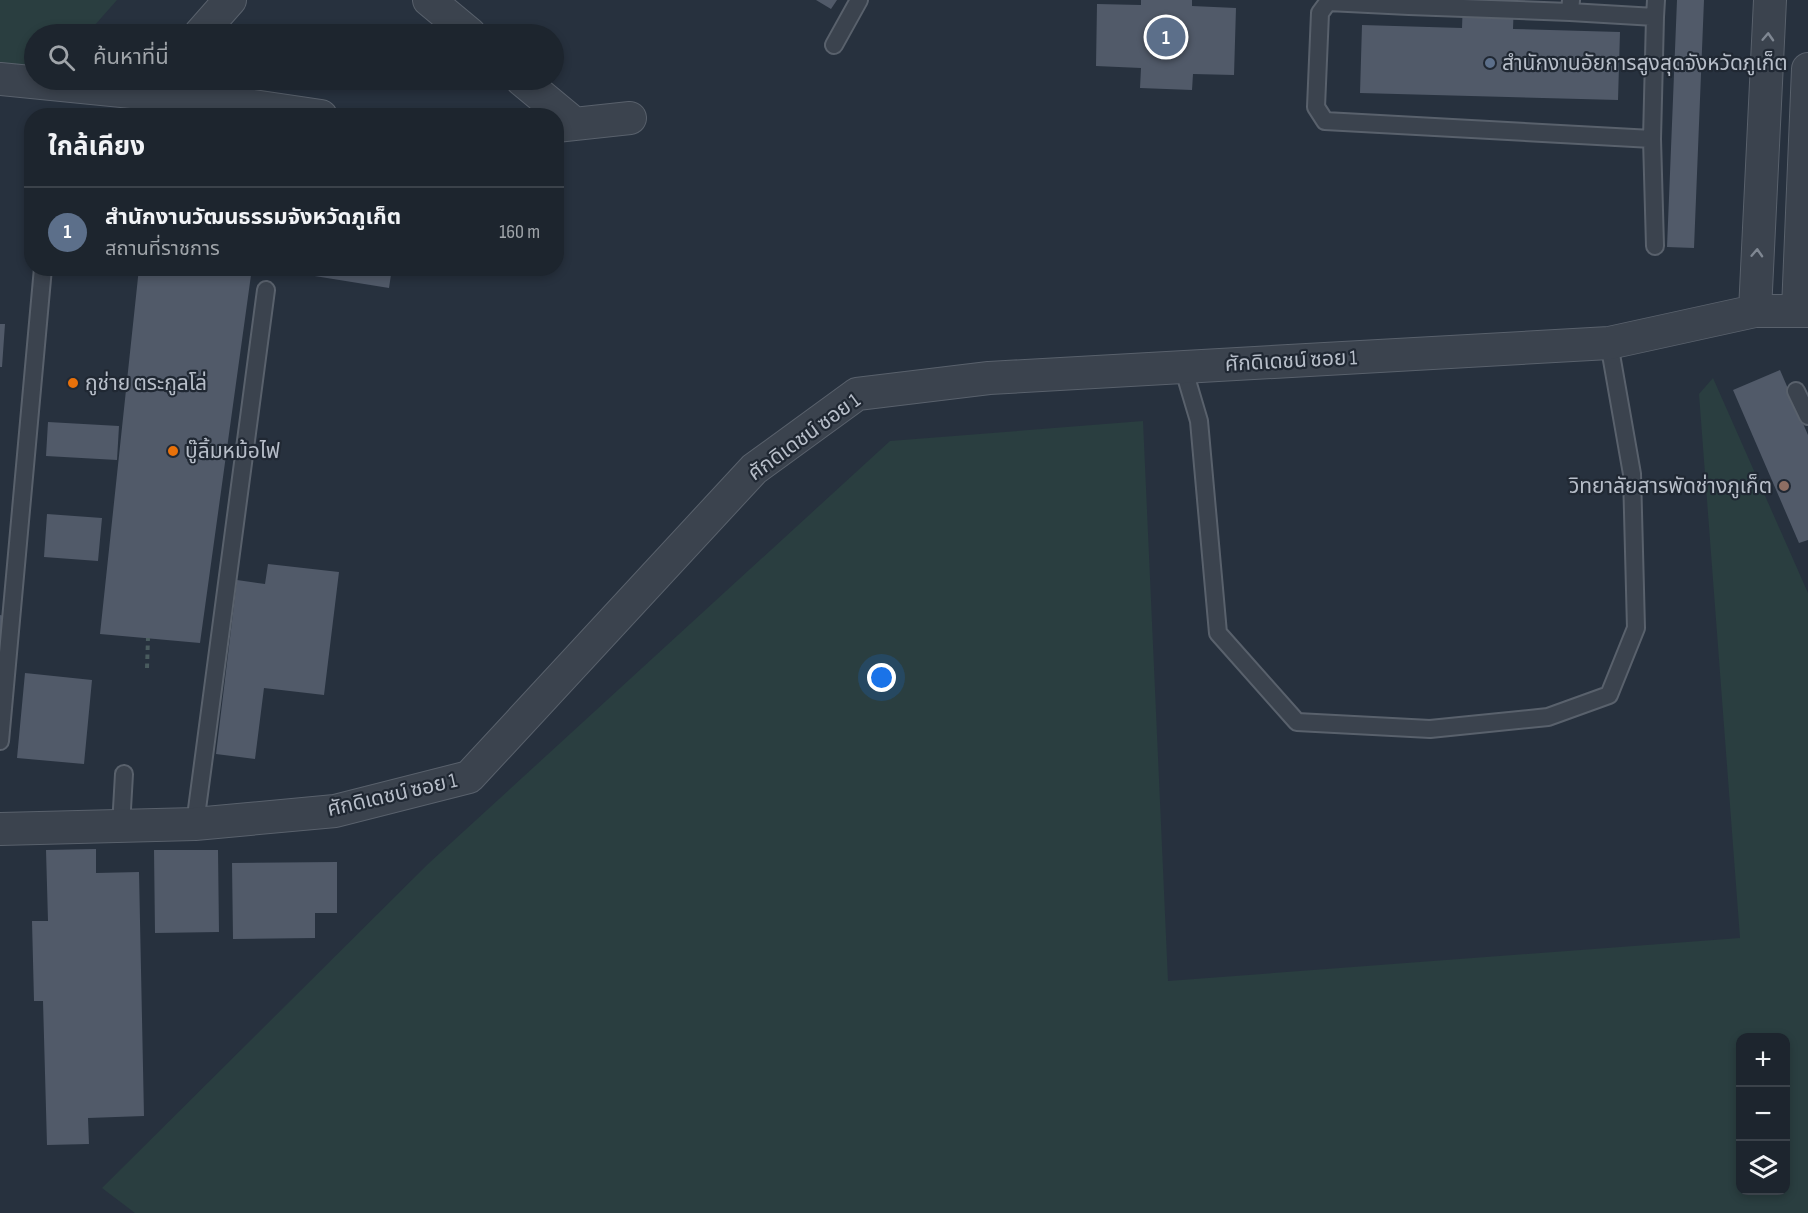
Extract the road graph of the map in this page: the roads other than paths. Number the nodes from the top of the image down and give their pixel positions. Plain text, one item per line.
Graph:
1 (230, 0) edge
2 (429, 0) edge
3 (859, 0) edge
4 (1770, 0) edge
5 (1409, 3) edge
6 (1571, 6) edge
7 (1655, 8) edge
8 (209, 24) edge
9 (458, 24) edge
10 (834, 45) dead end
11 (1808, 69) edge
12 (0, 79) edge
13 (24, 80) edge
14 (173, 90) edge
15 (532, 90) edge
16 (275, 108) edge
17 (549, 108) edge
18 (630, 118) dead end
19 (566, 125) edge
20 (1652, 138) junction
21 (1655, 246) dead end
22 (42, 276) edge
23 (266, 290) dead end
24 (1803, 310) edge
25 (1755, 312) junction
26 (1609, 343) junction
27 (1183, 367) junction
28 (1796, 391) dead end
29 (1808, 416) edge
30 (0, 741) edge
31 (124, 774) dead end
32 (195, 824) junction
33 (121, 825) junction
34 (0, 829) edge

1 - 8 street
2 - 9 street
3 - 10 lane
25 -> 4 street
5 - 6 lane
5 - 20 lane
6 - 7 lane
7 - 20 lane
11 - 24 street
12 - 13 street
14 - 16 street
15 - 17 street
18 - 19 street
20 - 21 lane
22 - 30 lane
23 - 32 lane
24 - 25 street, ศักดิเดชน์ ซอย 1
25 - 26 street, ศักดิเดชน์ ซอย 1
26 - 27 street, ศักดิเดชน์ ซอย 1
26 - 27 lane
27 - 32 street, ศักดิเดชน์ ซอย 1
28 - 29 lane
31 - 33 lane
32 - 33 street, ศักดิเดชน์ ซอย 1
33 - 34 street, ศักดิเดชน์ ซอย 1

